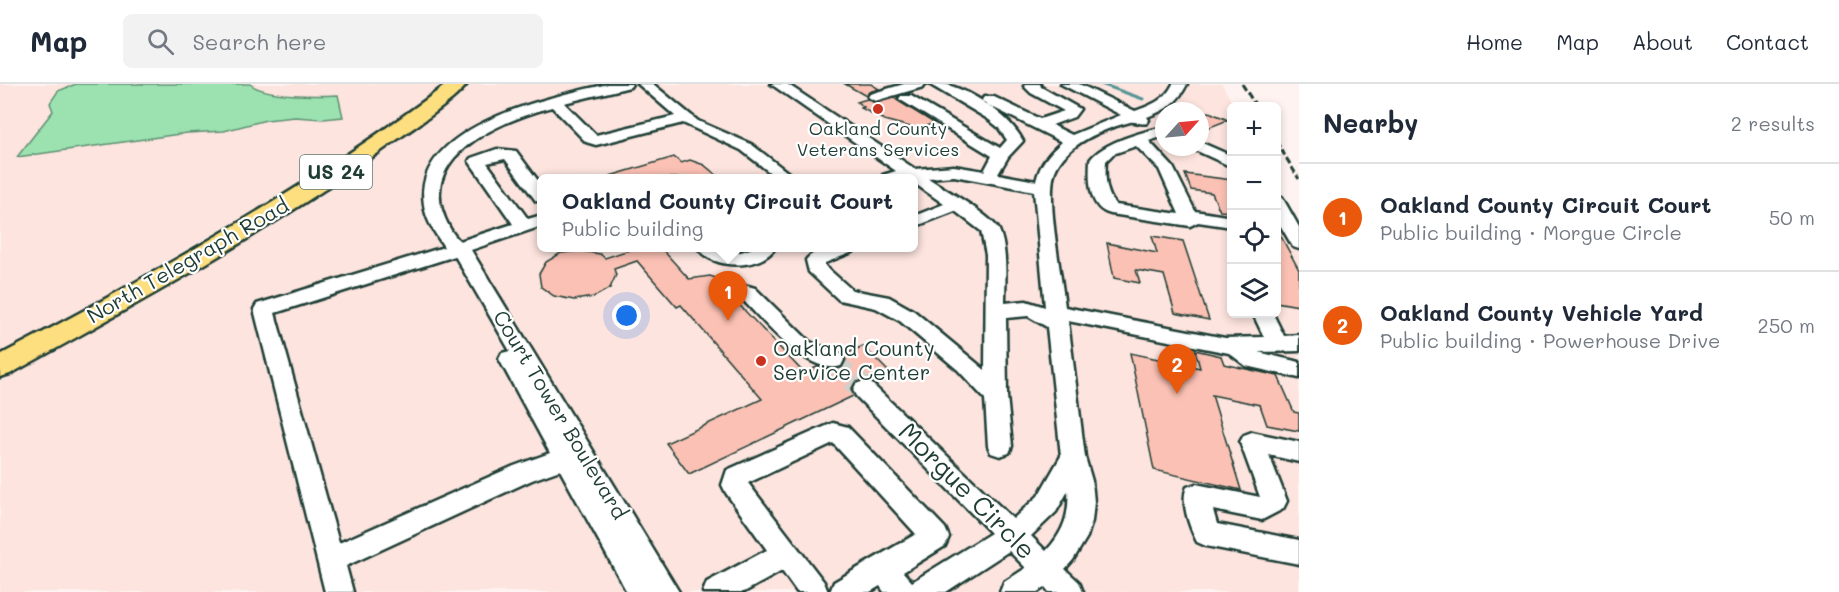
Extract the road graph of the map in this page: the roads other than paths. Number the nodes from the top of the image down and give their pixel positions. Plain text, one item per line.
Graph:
1 (458, 84) edge
2 (625, 84) edge
3 (645, 84) edge
4 (778, 84) edge
5 (918, 84) edge
6 (936, 84) edge
7 (958, 84) edge
8 (1033, 84) edge
9 (1068, 84) edge
10 (1180, 84) edge
11 (875, 97) dead end
12 (906, 99) dead end
13 (555, 102) junction
14 (1134, 116) junction
15 (685, 118) junction
16 (1038, 125) junction
17 (1155, 126) edge
18 (1155, 134) edge
19 (1138, 140) junction
20 (1072, 141) junction
21 (1209, 151) edge
22 (1001, 155) junction
23 (1227, 160) edge
24 (782, 174) edge
25 (912, 174) edge
26 (989, 176) junction
27 (918, 177) edge
28 (918, 178) edge
29 (1042, 187) junction
30 (537, 190) edge
31 (956, 205) junction
32 (1280, 210) edge
33 (1188, 215) junction
34 (918, 220) edge
35 (1227, 221) edge
36 (537, 222) edge
37 (524, 226) junction
38 (1289, 234) edge
39 (453, 248) junction
40 (712, 252) edge
41 (759, 252) edge
42 (836, 252) edge
43 (748, 293) dead end
44 (998, 311) junction
45 (1053, 318) junction
46 (1265, 318) edge
47 (1277, 343) junction
48 (1299, 343) edge
49 (1235, 347) junction
50 (833, 360) tunnel mouth
51 (0, 367) edge
52 (1299, 370) edge
53 (864, 390) tunnel mouth
54 (996, 396) junction
55 (1000, 446) dead end
56 (1299, 452) edge
57 (574, 455) junction
58 (1073, 457) junction
59 (1012, 536) junction
60 (1299, 552) edge
61 (786, 554) junction
62 (330, 560) junction
63 (883, 569) junction
64 (1047, 570) junction
65 (339, 592) edge
66 (642, 592) edge
67 (665, 592) edge
68 (717, 592) edge
69 (814, 592) edge
70 (844, 592) edge
71 (902, 592) edge
72 (922, 592) edge
73 (1014, 592) edge
74 (1069, 592) edge

1 - 51 main road, North Telegraph Road / US 24
2 - 13 street, Court Tower Boulevard
3 - 15 street
4 - 25 street
5 - 11 street
6 - 22 street
7 - 16 street
8 - 16 street
9 - 14 street
10 - 14 street
12 - 22 street
13 - 15 street
13 - 39 street, Court Tower Boulevard
14 - 17 street
14 - 20 street
15 - 24 street
16 - 20 street
18 - 19 street
19 - 33 street
19 - 33 street
20 - 29 street
21 - 23 street
22 - 26 street
26 - 27 street
26 - 29 street
28 - 31 street
29 - 45 street
30 - 37 street
31 - 34 street
31 - 44 street
32 - 38 street
33 - 35 street
36 - 37 street
37 - 39 street
39 - 57 street, Court Tower Boulevard
39 - 62 street
40 - 41 street
42 - 54 street
43 - 50 street
44 - 45 street
44 - 54 street
45 - 49 street
45 - 58 street
46 - 47 street
47 - 48 street
47 - 49 street
49 - 52 street
53 - 59 street, Morgue Circle
54 - 55 street
56 - 60 street
57 - 62 street
57 - 66 street, Court Tower Boulevard
57 - 67 street, Court Tower Boulevard
58 - 59 street
58 - 64 street
59 - 64 street, Morgue Circle
59 - 72 street
61 - 63 street
61 - 68 street
61 - 69 street
62 - 65 street
63 - 70 street
63 - 71 street
64 - 73 street
64 - 74 street, Morgue Circle

